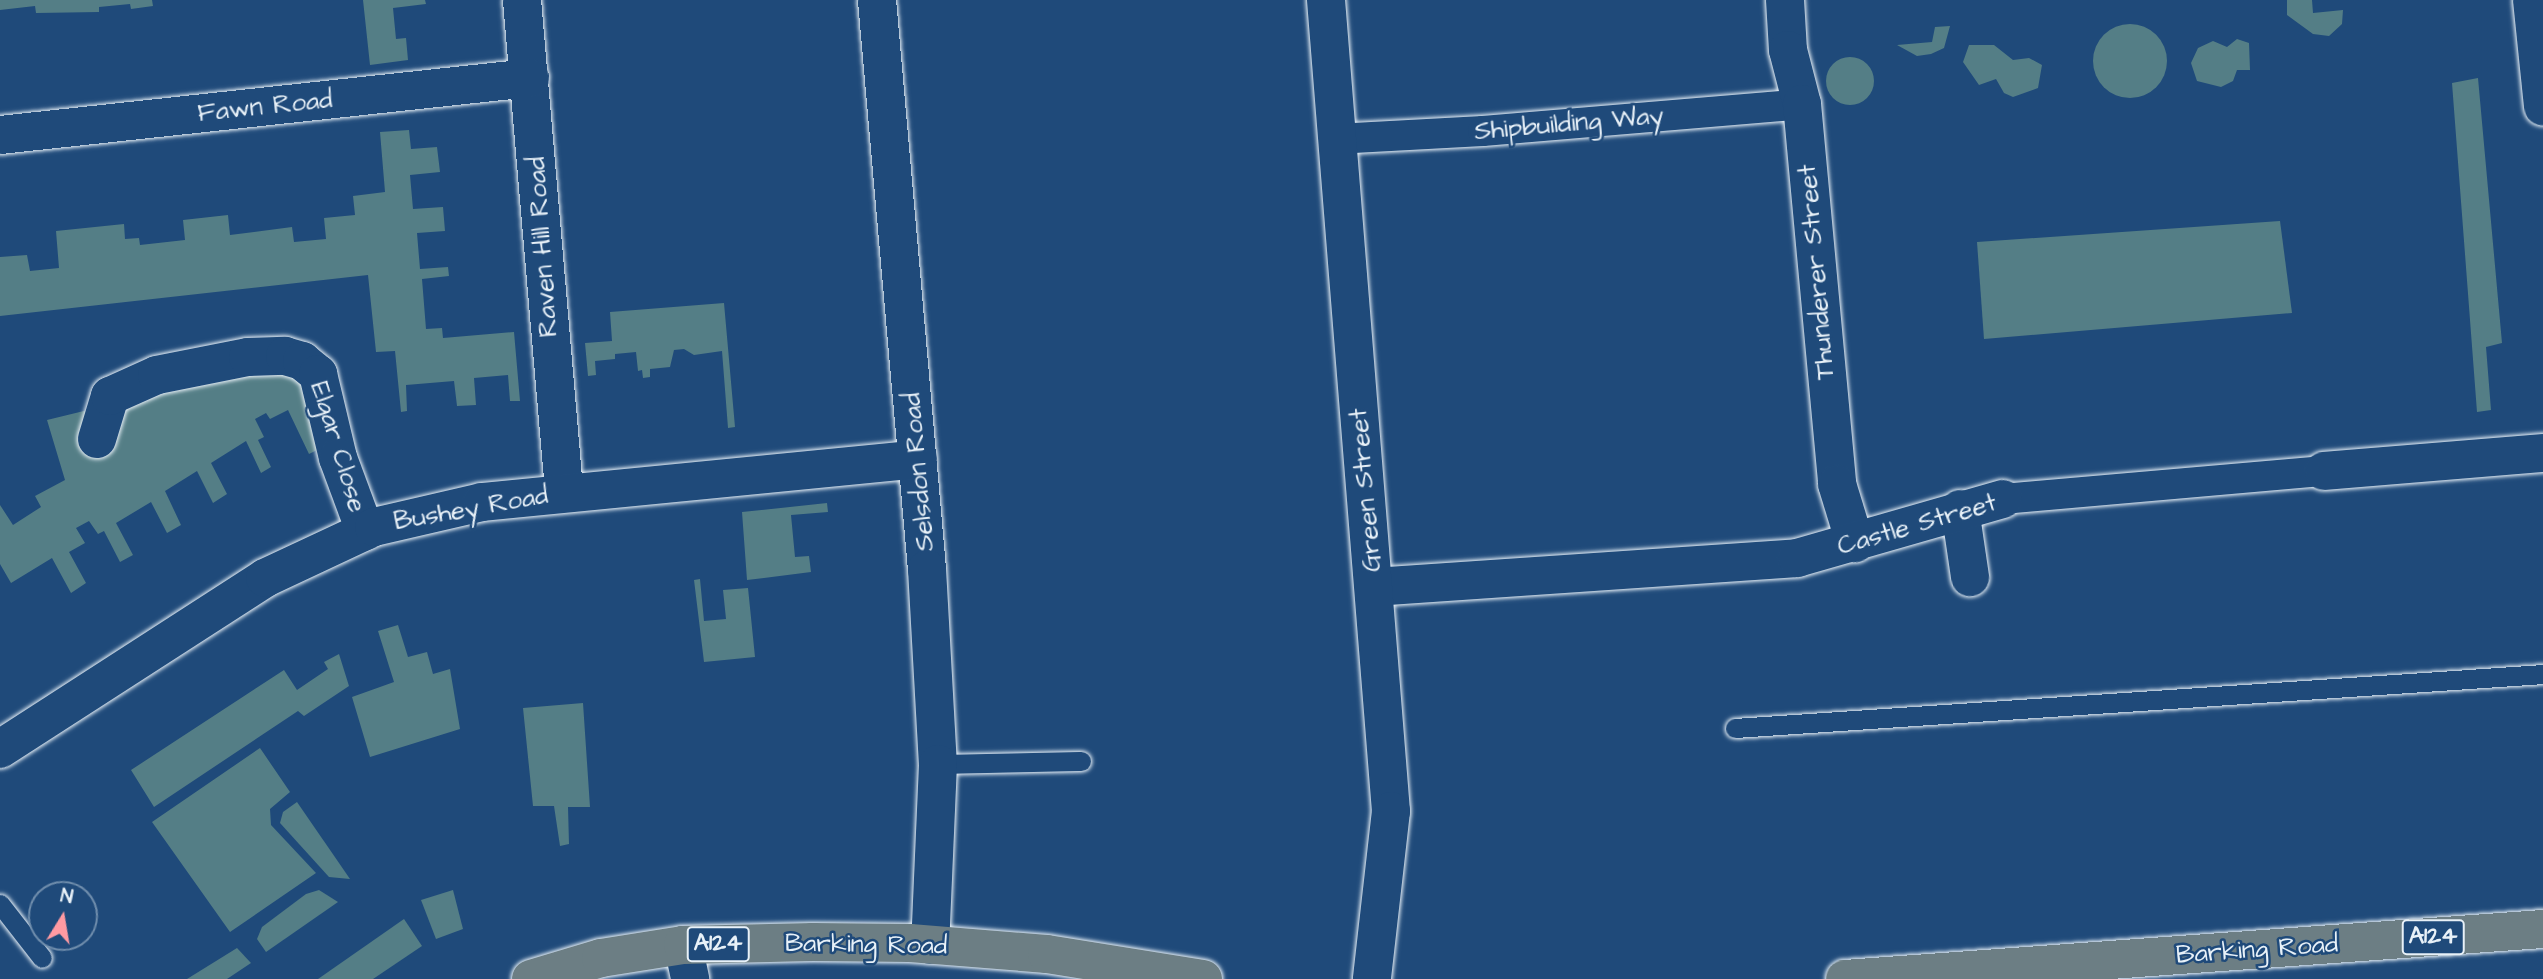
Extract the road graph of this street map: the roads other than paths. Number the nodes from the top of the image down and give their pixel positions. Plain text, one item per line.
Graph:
1 (522, 0) edge
2 (877, 0) edge
3 (1326, 0) edge
4 (1785, 0) edge
5 (2532, 0) edge
6 (530, 78) junction
7 (1802, 104) junction
8 (2543, 106) edge
9 (0, 135) edge
10 (1335, 139) junction
11 (97, 439) dead end
12 (2543, 453) edge
13 (918, 459) junction
14 (2324, 471) joint
15 (564, 493) junction
16 (2003, 499) joint
17 (1960, 509) junction
18 (365, 531) junction
19 (1855, 543) junction
20 (1970, 577) dead end
21 (1374, 587) junction
22 (2543, 674) edge
23 (1735, 728) dead end
24 (0, 749) edge
25 (1082, 761) dead end
26 (938, 764) junction
27 (0, 904) edge
28 (2543, 929) edge
29 (930, 944) junction
30 (42, 958) dead end
31 (686, 962) edge
32 (2205, 966) edge
33 (531, 979) edge
34 (1203, 979) edge
35 (1372, 979) edge
36 (1845, 979) edge

1 - 6 street, Raven Hill Road
2 - 13 street, Selsdon Road
3 - 10 street, Green Street
4 - 7 street, Thunderer Street
5 - 8 street
6 - 9 street, Fawn Road
6 - 15 street, Raven Hill Road
7 - 10 street, Shipbuilding Way
7 - 19 street, Thunderer Street
10 - 21 street, Green Street
11 - 18 street, Elgar Close
12 - 14 street, Castle Street
13 - 15 street, Bushey Road
13 - 26 street, Selsdon Road
14 - 16 street, Castle Street
15 - 18 street, Bushey Road
16 - 17 street, Castle Street
17 - 19 street, Castle Street
17 - 20 street
18 - 24 street, Bushey Road
19 - 21 street, Castle Street
21 - 35 street, Green Street
22 - 23 lane
25 - 26 lane
26 - 29 street, Selsdon Road
27 - 30 lane
28 - 32 main road, Barking Road / A124
29 - 31 main road, Barking Road / A124
29 - 34 main road, Barking Road / A124
31 - 33 main road, Barking Road / A124
32 - 36 main road, Barking Road / A124

